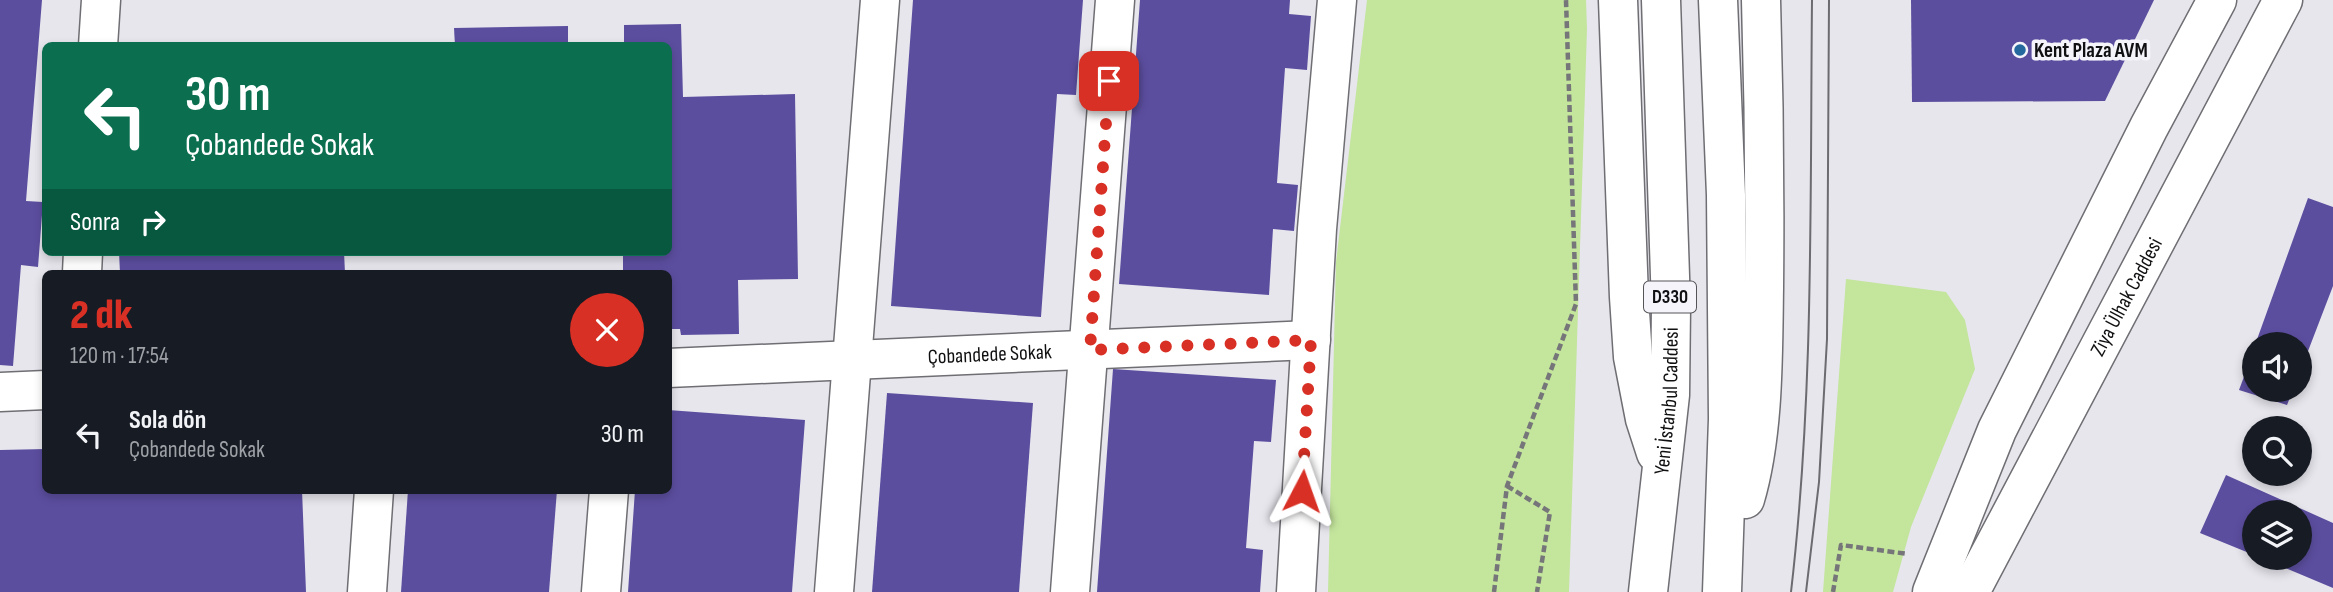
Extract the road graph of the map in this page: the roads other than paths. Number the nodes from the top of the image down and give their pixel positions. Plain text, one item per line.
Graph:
1 (101, 0) edge
2 (880, 0) edge
3 (1115, 0) edge
4 (1337, 0) edge
5 (1618, 0) edge
6 (1661, 0) edge
7 (1718, 0) edge
8 (1761, 0) edge
9 (2217, 0) edge
10 (2283, 0) edge
11 (98, 42) edge
12 (1311, 340) junction
13 (1090, 350) junction
14 (850, 360) junction
15 (672, 368) edge
16 (42, 390) edge
17 (0, 392) edge
18 (1662, 471) junction
19 (374, 494) edge
20 (609, 494) edge
21 (1951, 583) edge
22 (1723, 584) edge
23 (367, 592) edge
24 (601, 592) edge
25 (834, 592) edge
26 (1070, 592) edge
27 (1296, 592) edge
28 (1648, 592) edge

1 - 11 main road
2 - 14 main road
3 - 13 main road
4 - 12 main road
5 - 18 main road
6 - 18 main road, Yeni İstanbul Caddesi / D330
7 - 22 main road, D330
8 - 22 main road
9 - 21 main road
10 - 21 main road, Ziya Ülhak Caddesi
12 - 13 main road, Çobandede Sokak
12 - 27 main road
13 - 14 main road, Çobandede Sokak
13 - 26 main road
14 - 15 main road, Çobandede Sokak
14 - 25 main road
16 - 17 main road
18 - 28 main road, Yeni İstanbul Caddesi / D330
19 - 23 main road
20 - 24 main road

